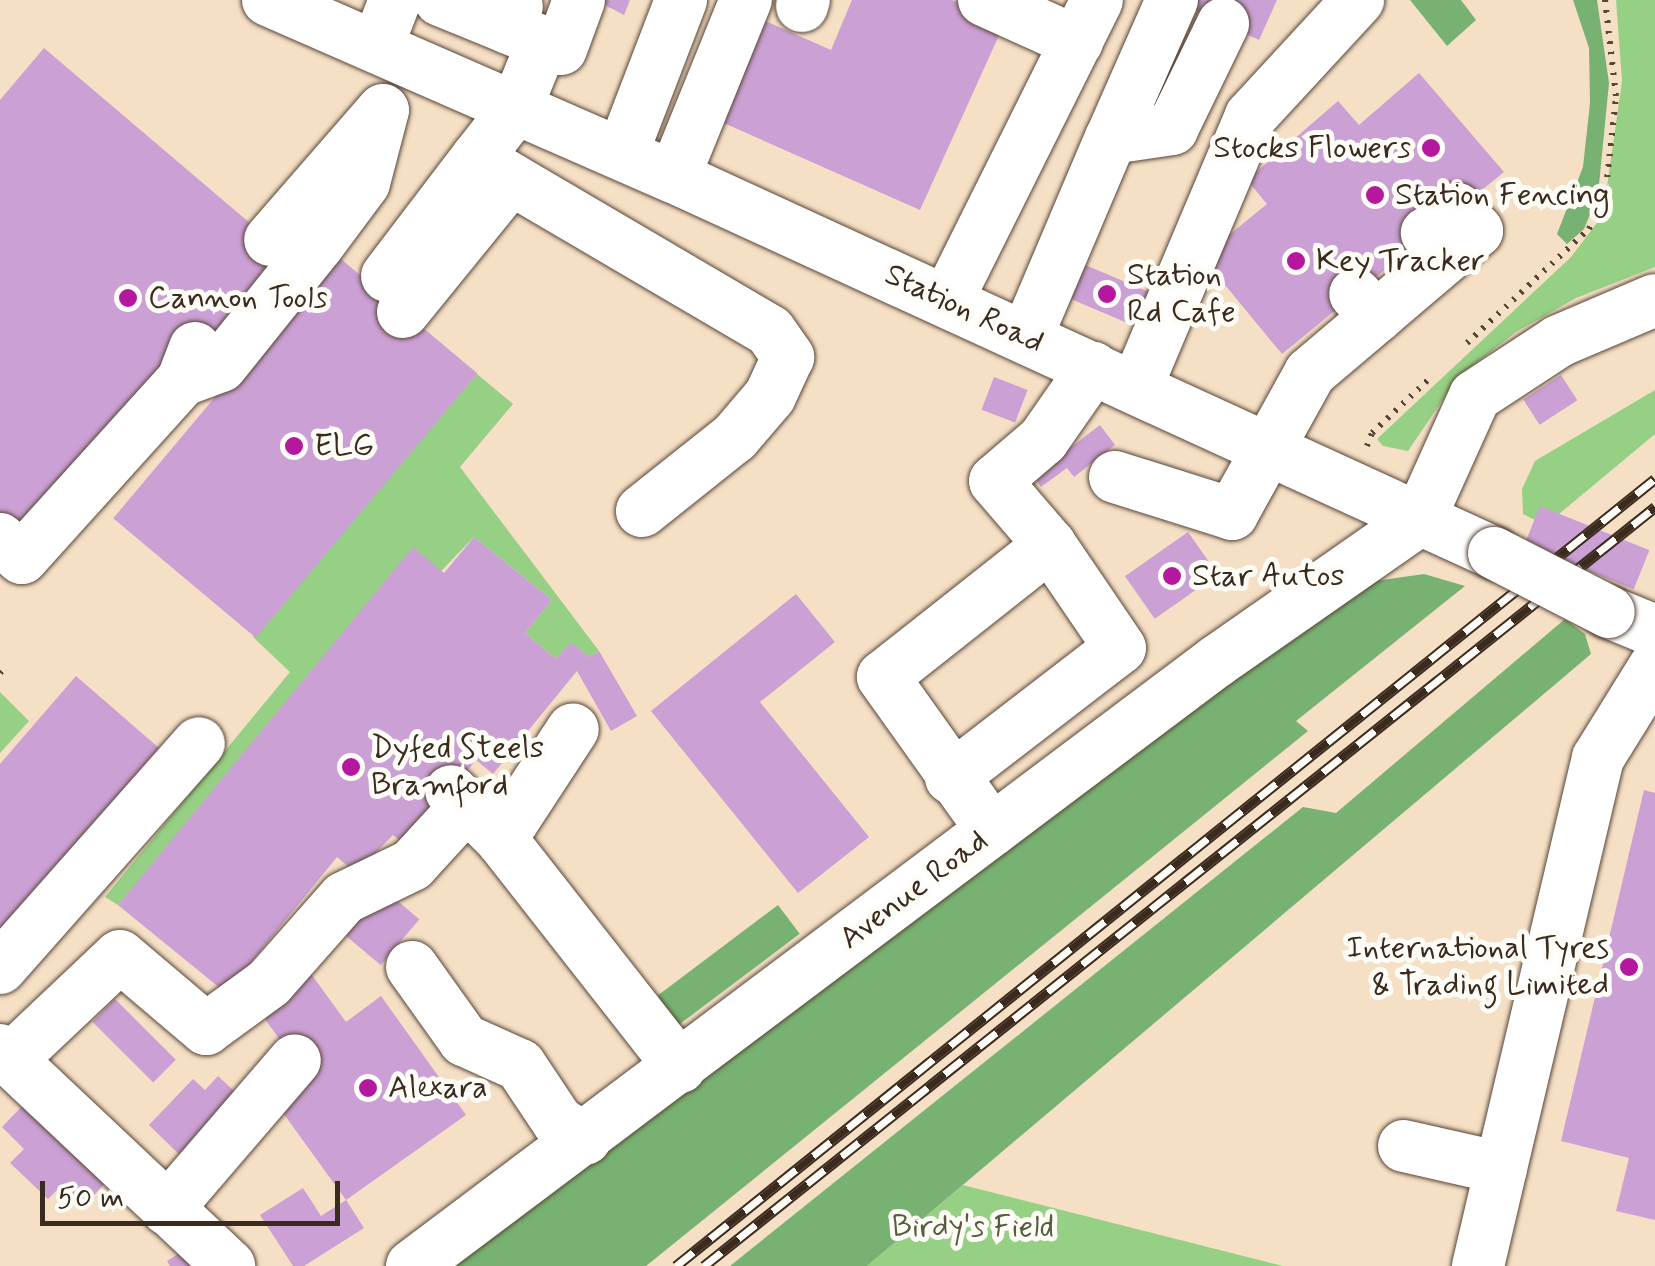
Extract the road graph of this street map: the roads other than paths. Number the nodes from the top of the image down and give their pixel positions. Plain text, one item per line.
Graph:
1 (268, 0) edge
2 (440, 0) edge
3 (579, 0) edge
4 (681, 0) edge
5 (746, 0) edge
6 (984, 0) edge
7 (1172, 0) edge
8 (1358, 0) edge
9 (1087, 21) edge
10 (1223, 24) dead end
11 (523, 25) junction
12 (389, 34) edge
13 (516, 108) junction
14 (382, 110) junction
15 (1111, 138) junction
16 (622, 154) junction
17 (494, 168) junction
18 (674, 177) junction
19 (1443, 233) dead end
20 (270, 240) dead end
21 (390, 300) dead end
22 (948, 300) junction
23 (1655, 300) edge
24 (1026, 338) junction
25 (1115, 378) junction
26 (1268, 449) junction
27 (1115, 477) dead end
28 (642, 511) dead end
29 (1419, 520) junction
30 (0, 538) edge
31 (1050, 546) junction
32 (1632, 622) edge
33 (1655, 666) edge
34 (573, 729) dead end
35 (199, 743) dead end
36 (951, 778) junction
37 (473, 812) junction
38 (992, 830) junction
39 (412, 967) dead end
40 (0, 968) edge
41 (5, 1056) edge
42 (295, 1060) dead end
43 (680, 1068) junction
44 (584, 1139) junction
45 (1404, 1146) dead end
46 (1501, 1168) junction
47 (167, 1209) junction
48 (229, 1266) edge
49 (412, 1266) edge
50 (1478, 1266) edge

1 - 12 street, Station Road
2 - 11 street
3 - 11 street
4 - 16 street
5 - 18 street
6 - 9 street
7 - 15 street
8 - 25 street
9 - 22 street
10 - 15 street
11 - 13 street
12 - 13 street, Station Road
12 - 14 street
13 - 16 street, Station Road
13 - 17 street
14 - 20 street
14 - 30 street
15 - 24 street
16 - 18 street, Station Road
17 - 21 street
17 - 28 street
18 - 22 street, Station Road
19 - 26 street
22 - 24 street, Station Road
23 - 29 street
24 - 25 street, Station Road
25 - 26 street, Station Road
25 - 31 street
26 - 27 street
26 - 29 street, Station Road
29 - 32 street, Station Road, bridge
29 - 38 street, Avenue Road
31 - 36 street
31 - 36 street
33 - 46 street
34 - 37 street
35 - 40 street
36 - 38 street
37 - 41 street
37 - 43 street
38 - 43 street, Avenue Road
39 - 44 street
41 - 47 street
42 - 47 street
43 - 44 street, Avenue Road
44 - 49 street, Avenue Road
45 - 46 street
46 - 50 street
47 - 48 street

